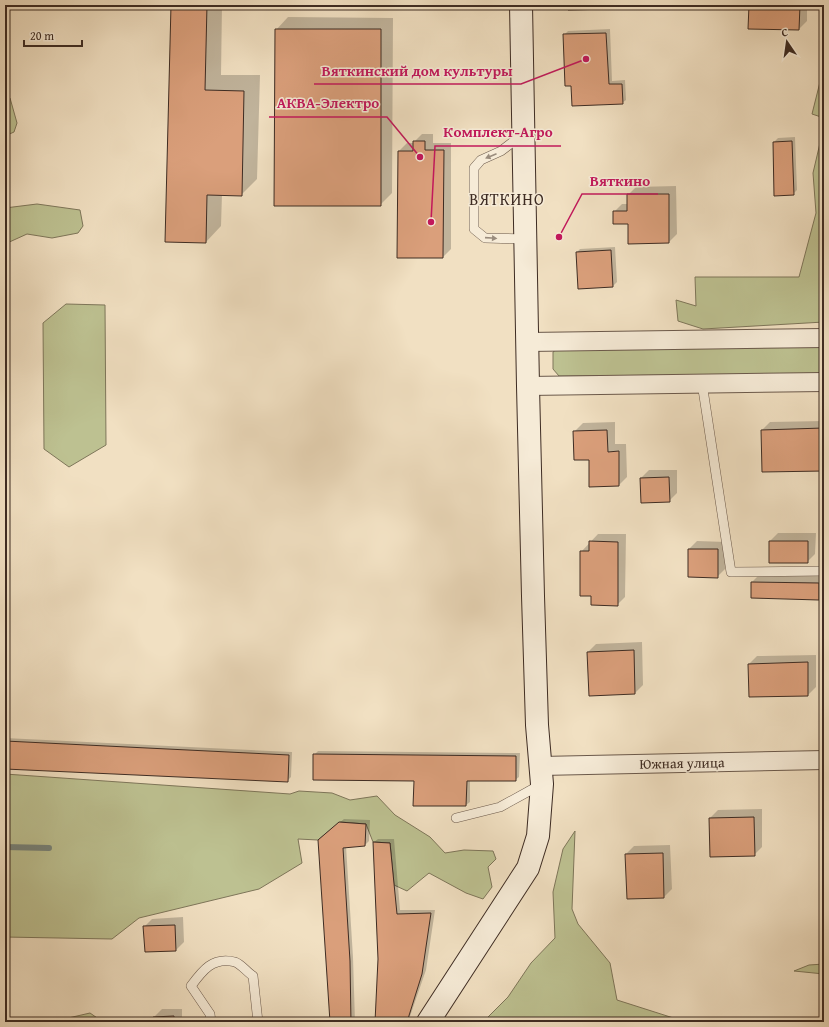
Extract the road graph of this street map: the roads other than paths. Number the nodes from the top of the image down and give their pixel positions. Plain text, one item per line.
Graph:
1 (522, 5) edge
2 (523, 134) junction
3 (525, 239) junction
4 (824, 338) edge
5 (528, 342) junction
6 (824, 382) edge
7 (702, 383) junction
8 (528, 386) junction
9 (824, 571) edge
10 (824, 760) edge
11 (541, 775) junction
12 (456, 818) dead end
13 (211, 1022) edge
14 (258, 1022) edge
15 (428, 1022) edge

1 - 2 street
2 - 3 street
2 -> 3 lane
3 - 5 street
4 - 5 street
5 - 8 street
6 - 7 street
7 - 8 street
7 - 9 lane
8 - 11 street
10 - 11 street, Южная улица
11 - 12 lane
11 - 15 street
13 - 14 lane

